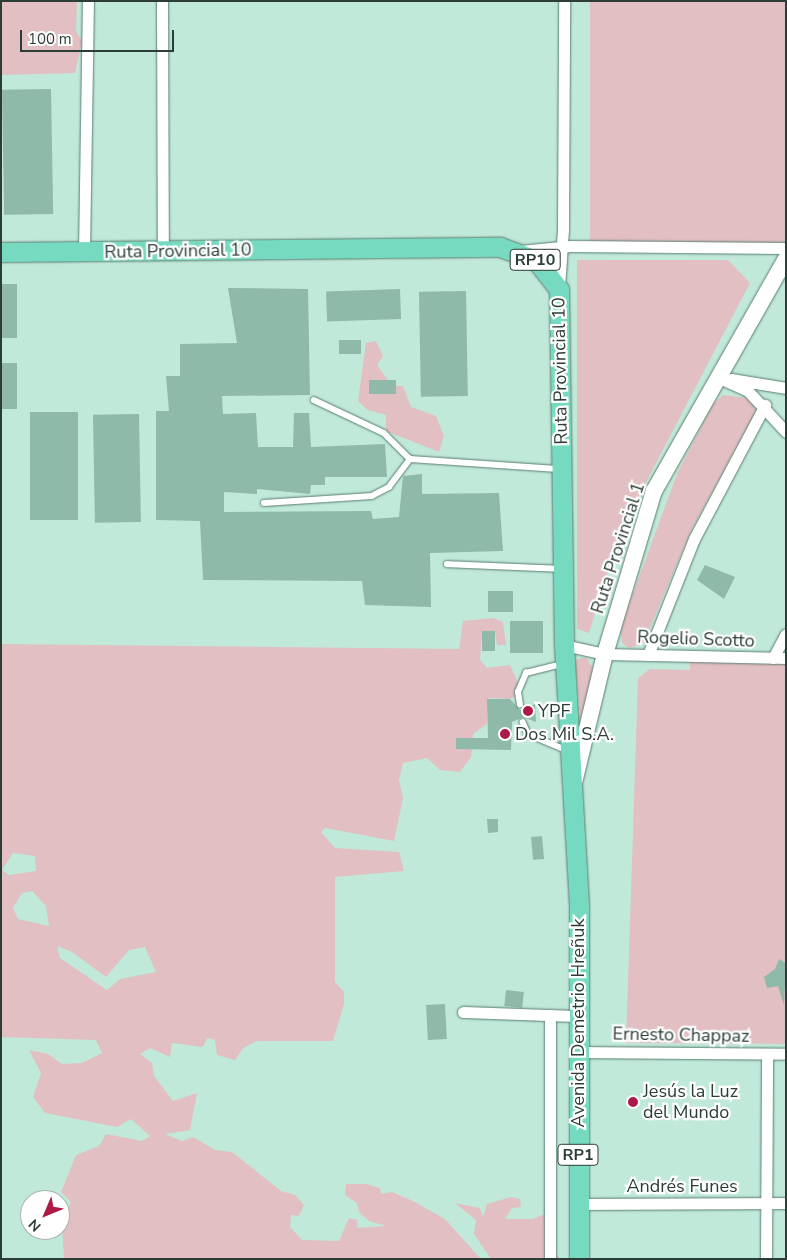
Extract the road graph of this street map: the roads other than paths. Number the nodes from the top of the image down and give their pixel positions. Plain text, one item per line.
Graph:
1 (88, 1) edge
2 (162, 1) edge
3 (564, 1) edge
4 (560, 247) junction
5 (786, 248) edge
6 (163, 251) junction
7 (520, 251) junction
8 (1, 252) edge
9 (84, 252) junction
10 (786, 259) edge
11 (559, 289) junction
12 (719, 378) junction
13 (786, 388) edge
14 (314, 400) dead end
15 (765, 405) junction
16 (786, 432) edge
17 (410, 459) junction
18 (562, 470) junction
19 (264, 503) dead end
20 (447, 564) dead end
21 (564, 569) junction
22 (786, 634) edge
23 (565, 654) junction
24 (605, 654) junction
25 (648, 655) junction
26 (774, 658) junction
27 (786, 658) edge
28 (520, 704) dead end
29 (523, 722) dead end
30 (571, 751) junction
31 (573, 787) junction
32 (463, 1012) dead end
33 (550, 1015) junction
34 (577, 1016) junction
35 (577, 1052) junction
36 (767, 1054) junction
37 (786, 1054) edge
38 (786, 1203) edge
39 (579, 1204) junction
40 (766, 1204) junction
41 (550, 1259) edge
42 (580, 1259) edge
43 (766, 1259) edge

1 - 9 street
2 - 6 street
3 - 4 street
4 - 5 street
4 - 7 street
4 - 11 street
6 - 7 main road, Ruta Provincial 10 / RP10
6 - 9 main road, Ruta Provincial 10 / RP10
7 - 11 main road, Ruta Provincial 10 / RP10
8 - 9 main road, Ruta Provincial 10 / RP10
10 - 12 main road, Ruta Provincial 1 / RP1
11 - 18 main road, Ruta Provincial 10 / RP10
12 - 13 street
12 - 15 street
12 - 24 main road, Ruta Provincial 1 / RP1
14 - 17 lane
15 - 16 street
15 - 25 street
17 - 18 lane
17 - 19 lane
18 - 21 main road, Ruta Provincial 10 / RP10
20 - 21 lane
21 - 23 main road, Ruta Provincial 10 / RP10
22 - 26 street
23 - 24 street, Rogelio Scotto
23 - 28 lane
23 - 30 main road, Ruta Provincial 10 / RP10
24 - 25 street, Rogelio Scotto
24 - 31 main road, Ruta Provincial 1 / RP1
25 - 26 street, Rogelio Scotto
26 - 27 street, Rogelio Scotto
29 - 30 lane
30 - 31 main road, Ruta Provincial 10 / RP10
31 - 34 main road, Avenida Demetrio Hreñuk / RP1
32 - 33 street
33 - 34 street
33 - 41 street
34 - 35 main road, Avenida Demetrio Hreñuk / RP1
35 - 36 street, Ernesto Chappaz
35 - 39 main road, Avenida Demetrio Hreñuk / RP1
36 - 37 street, Ernesto Chappaz
36 - 40 street
38 - 40 street, Andrés Funes
39 - 40 street, Andrés Funes
39 - 42 main road, Avenida Demetrio Hreñuk / RP1
40 - 43 street

